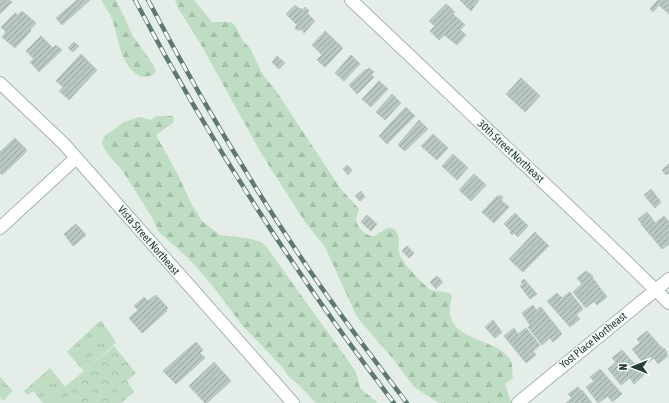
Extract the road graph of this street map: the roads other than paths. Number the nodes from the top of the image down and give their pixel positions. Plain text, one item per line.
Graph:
1 (351, 0) edge
2 (0, 83) edge
3 (76, 158) junction
4 (0, 228) edge
5 (669, 278) edge
6 (655, 290) junction
7 (669, 303) edge
8 (518, 402) edge
9 (293, 403) edge

1 - 6 street, 30th Street Northeast
2 - 3 street, Vista Street Northeast
3 - 4 street
3 - 9 street, Vista Street Northeast
5 - 6 street, Yost Place Northeast
6 - 7 street, 30th Street Northeast
6 - 8 street, Yost Place Northeast

